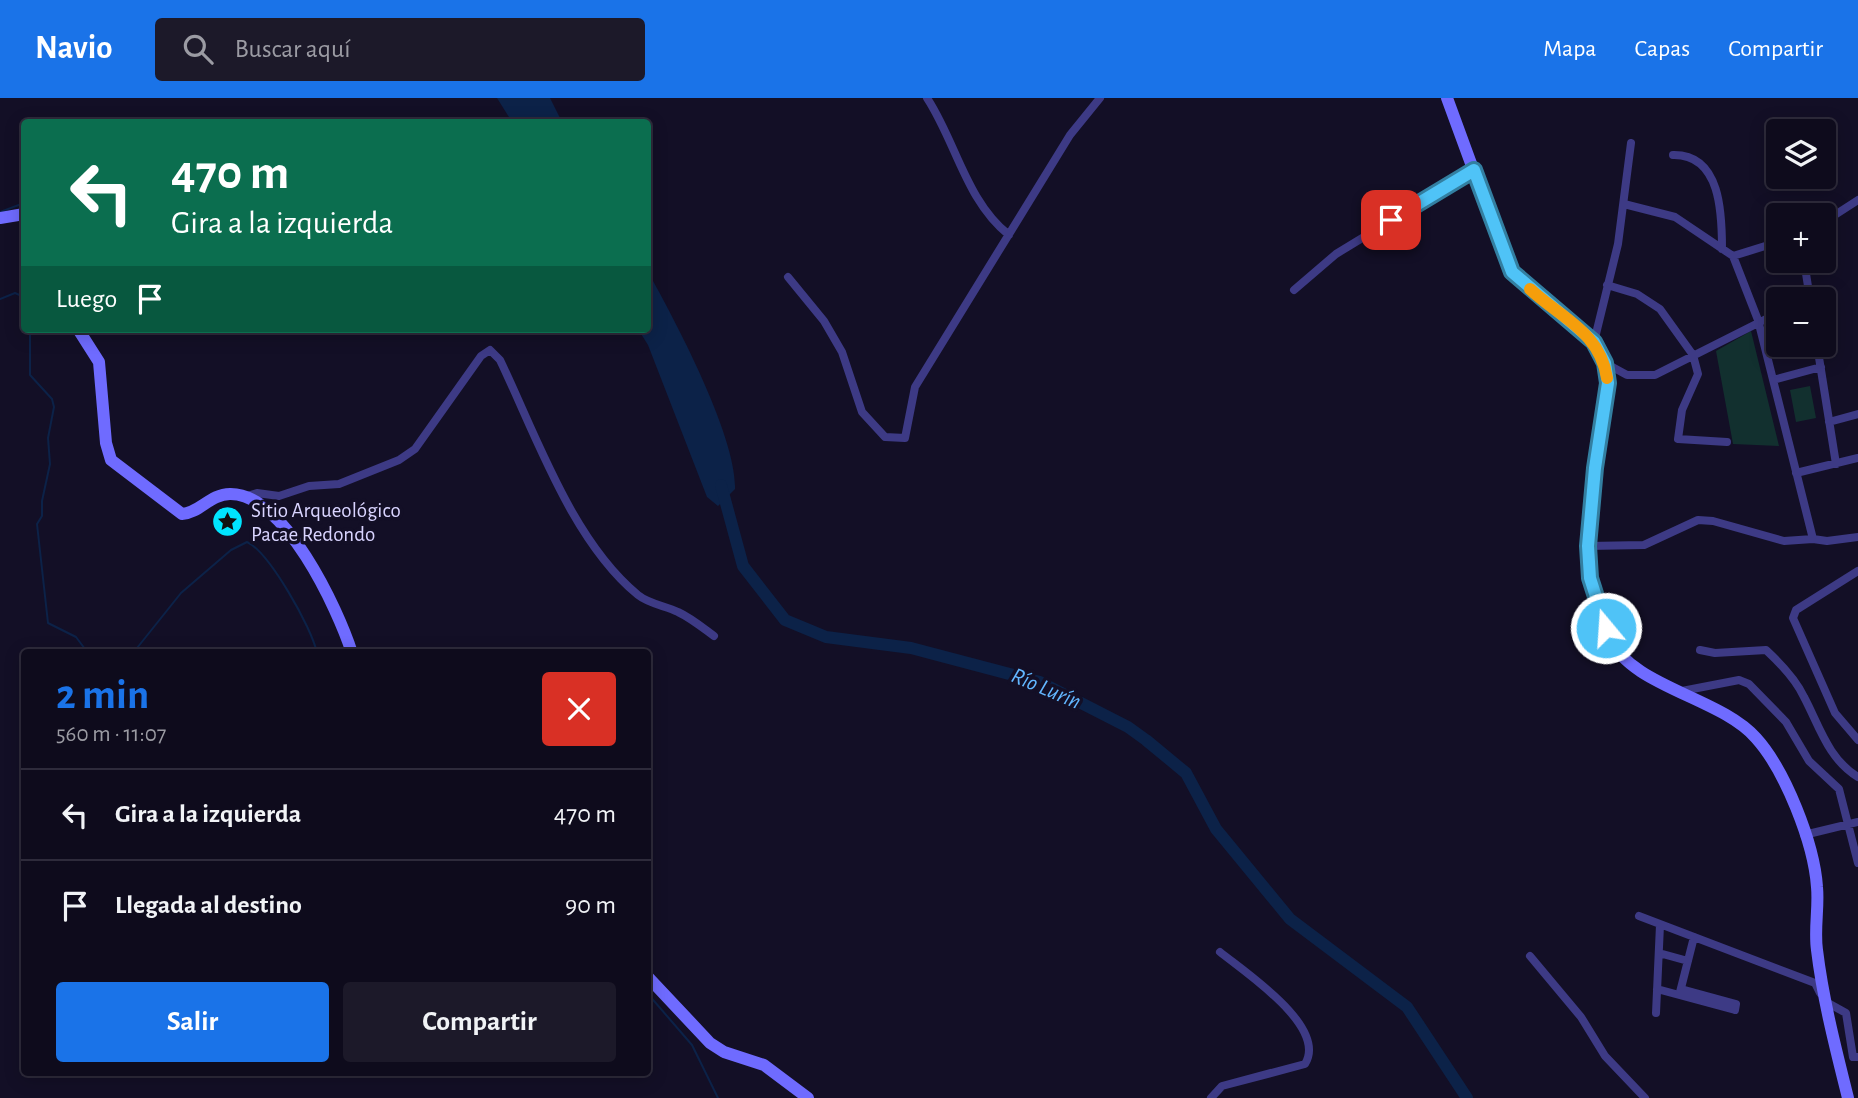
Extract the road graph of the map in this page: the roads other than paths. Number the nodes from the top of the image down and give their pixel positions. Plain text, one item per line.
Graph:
1 (927, 98) edge
2 (1100, 98) edge
3 (1447, 98) edge
4 (1631, 143) dead end
5 (1673, 155) dead end
6 (1474, 170) junction
7 (1858, 200) edge
8 (1624, 204) junction
9 (21, 214) edge
10 (1836, 214) edge
11 (0, 218) edge
12 (1009, 235) junction
13 (1766, 246) edge
14 (1722, 249) junction
15 (1733, 256) junction
16 (788, 277) dead end
17 (1607, 285) junction
18 (1294, 290) dead end
19 (1766, 317) edge
20 (1758, 320) junction
21 (81, 333) edge
22 (1594, 342) junction
23 (1693, 355) junction
24 (1819, 357) edge
25 (1605, 363) junction
26 (1821, 367) junction
27 (1773, 380) junction
28 (1858, 414) edge
29 (1829, 422) junction
30 (1727, 442) dead end
31 (1858, 458) edge
32 (1836, 464) junction
33 (1796, 473) junction
34 (244, 496) junction
35 (1858, 537) edge
36 (1813, 539) junction
37 (1588, 546) junction
38 (1858, 571) edge
39 (714, 636) dead end
40 (351, 649) edge
41 (1700, 650) dead end
42 (1682, 691) junction
43 (1858, 740) edge
44 (1858, 777) edge
45 (1858, 821) edge
46 (1847, 824) junction
47 (1804, 835) junction
48 (1857, 858) edge
49 (1639, 916) dead end
50 (1660, 925) junction
51 (1694, 937) junction
52 (1220, 952) dead end
53 (1659, 953) junction
54 (1530, 956) dead end
55 (1688, 961) junction
56 (651, 980) edge
57 (1657, 989) junction
58 (1680, 992) junction
59 (1827, 999) junction
60 (1657, 1013) dead end
61 (1855, 1032) edge
62 (1858, 1057) edge
63 (808, 1098) edge
64 (1212, 1098) edge
65 (1646, 1098) edge
66 (1847, 1098) edge

1 - 12 street
2 - 12 street
3 - 6 main road
4 - 8 street
5 - 14 street
6 - 18 street
6 - 22 main road
7 - 10 street
8 - 14 street
8 - 17 street
9 - 11 main road
12 - 16 street
13 - 15 street
14 - 15 street
15 - 20 street
17 - 22 street
17 - 23 street
19 - 20 street
20 - 23 street
20 - 27 street
21 - 34 main road
22 - 25 main road
23 - 25 street
23 - 30 street
24 - 26 street
25 - 37 main road
26 - 27 street
26 - 29 street
27 - 33 street
28 - 29 street
29 - 32 street
31 - 32 street
32 - 33 street
33 - 36 street
34 - 39 street
34 - 40 main road
35 - 36 street
36 - 37 street
37 - 42 main road
38 - 43 street
41 - 44 street
42 - 46 street
42 - 47 main road
45 - 46 street
46 - 47 street
46 - 48 street
47 - 59 main road
49 - 50 street
50 - 51 street
50 - 53 street
51 - 55 street
51 - 59 street
52 - 64 street
53 - 55 street
53 - 57 street
54 - 65 street
55 - 58 street
56 - 63 main road
57 - 58 street
57 - 60 street
58 - 58 street
59 - 61 street
59 - 66 main road
61 - 62 street

